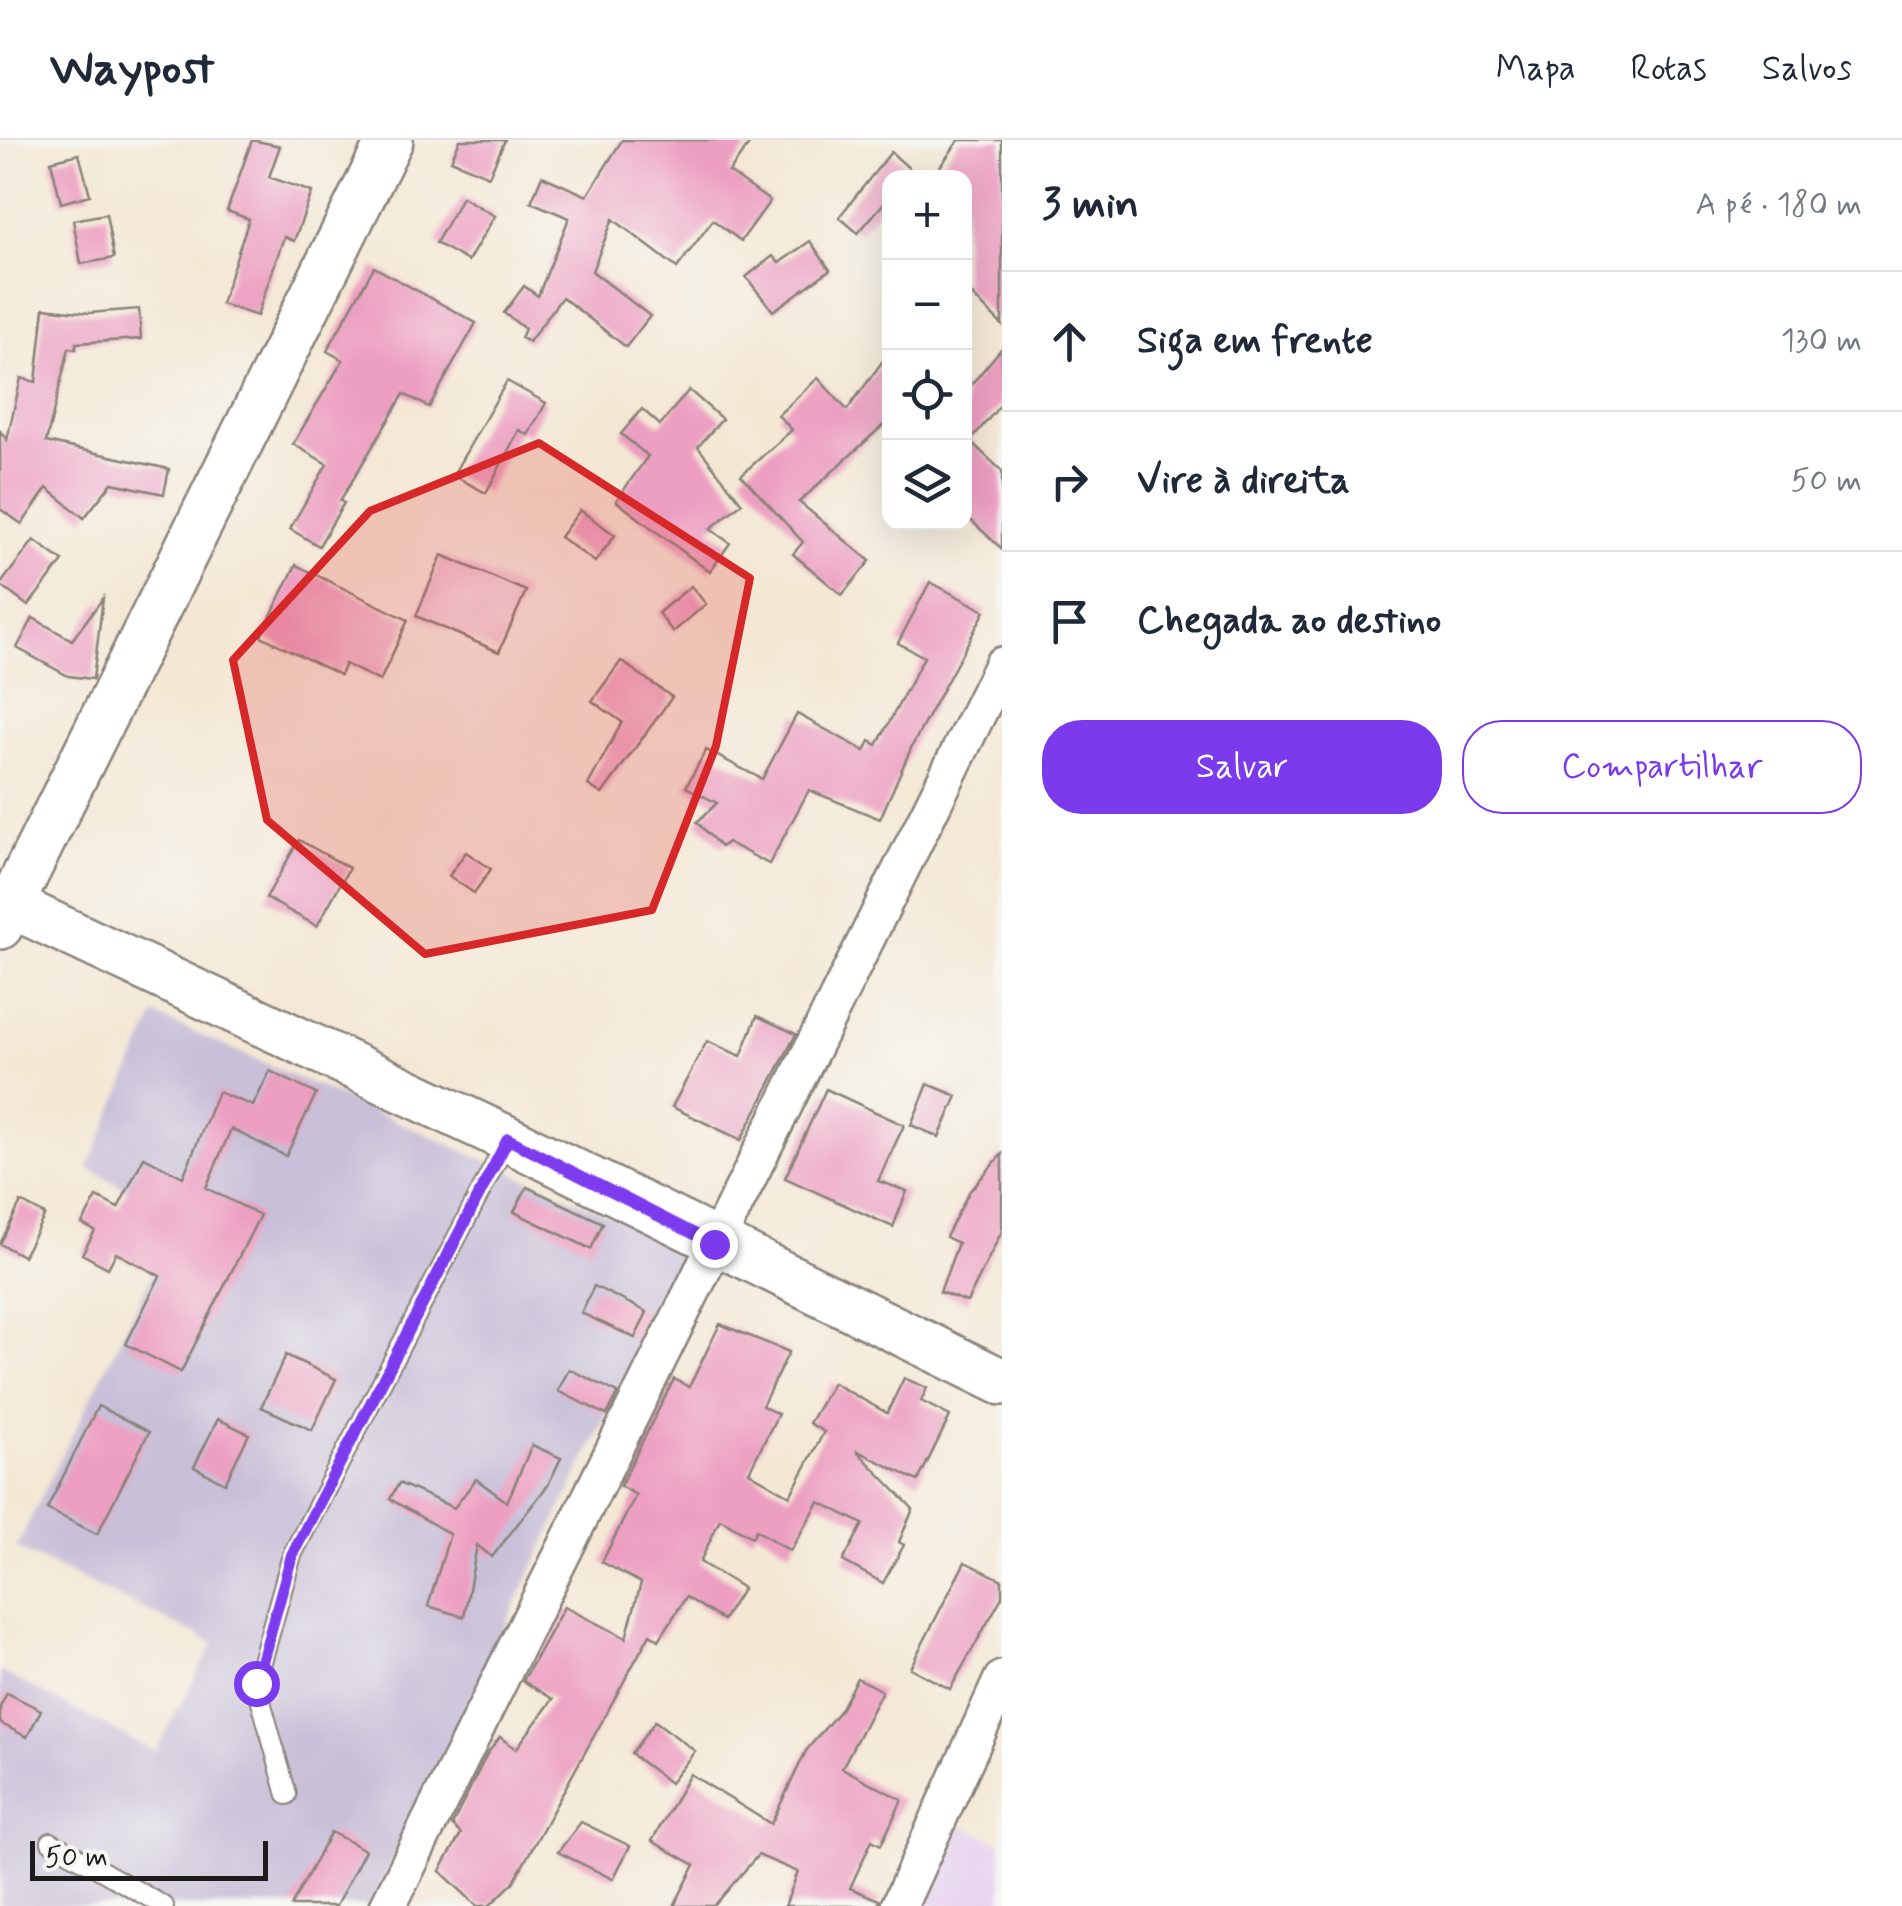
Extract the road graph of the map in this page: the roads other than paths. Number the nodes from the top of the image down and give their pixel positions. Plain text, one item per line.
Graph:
1 (390, 140) edge
2 (1002, 665) edge
3 (5, 916) edge
4 (508, 1139) junction
5 (714, 1244) junction
6 (1002, 1382) edge
7 (1002, 1679) edge
8 (287, 1795) dead end
9 (51, 1842) dead end
10 (164, 1906) edge
11 (388, 1906) edge
12 (899, 1906) edge

1 - 3 street
2 - 5 street
3 - 4 street
4 - 5 street
4 - 8 lane
5 - 6 street
5 - 11 street
7 - 12 street
9 - 10 lane

